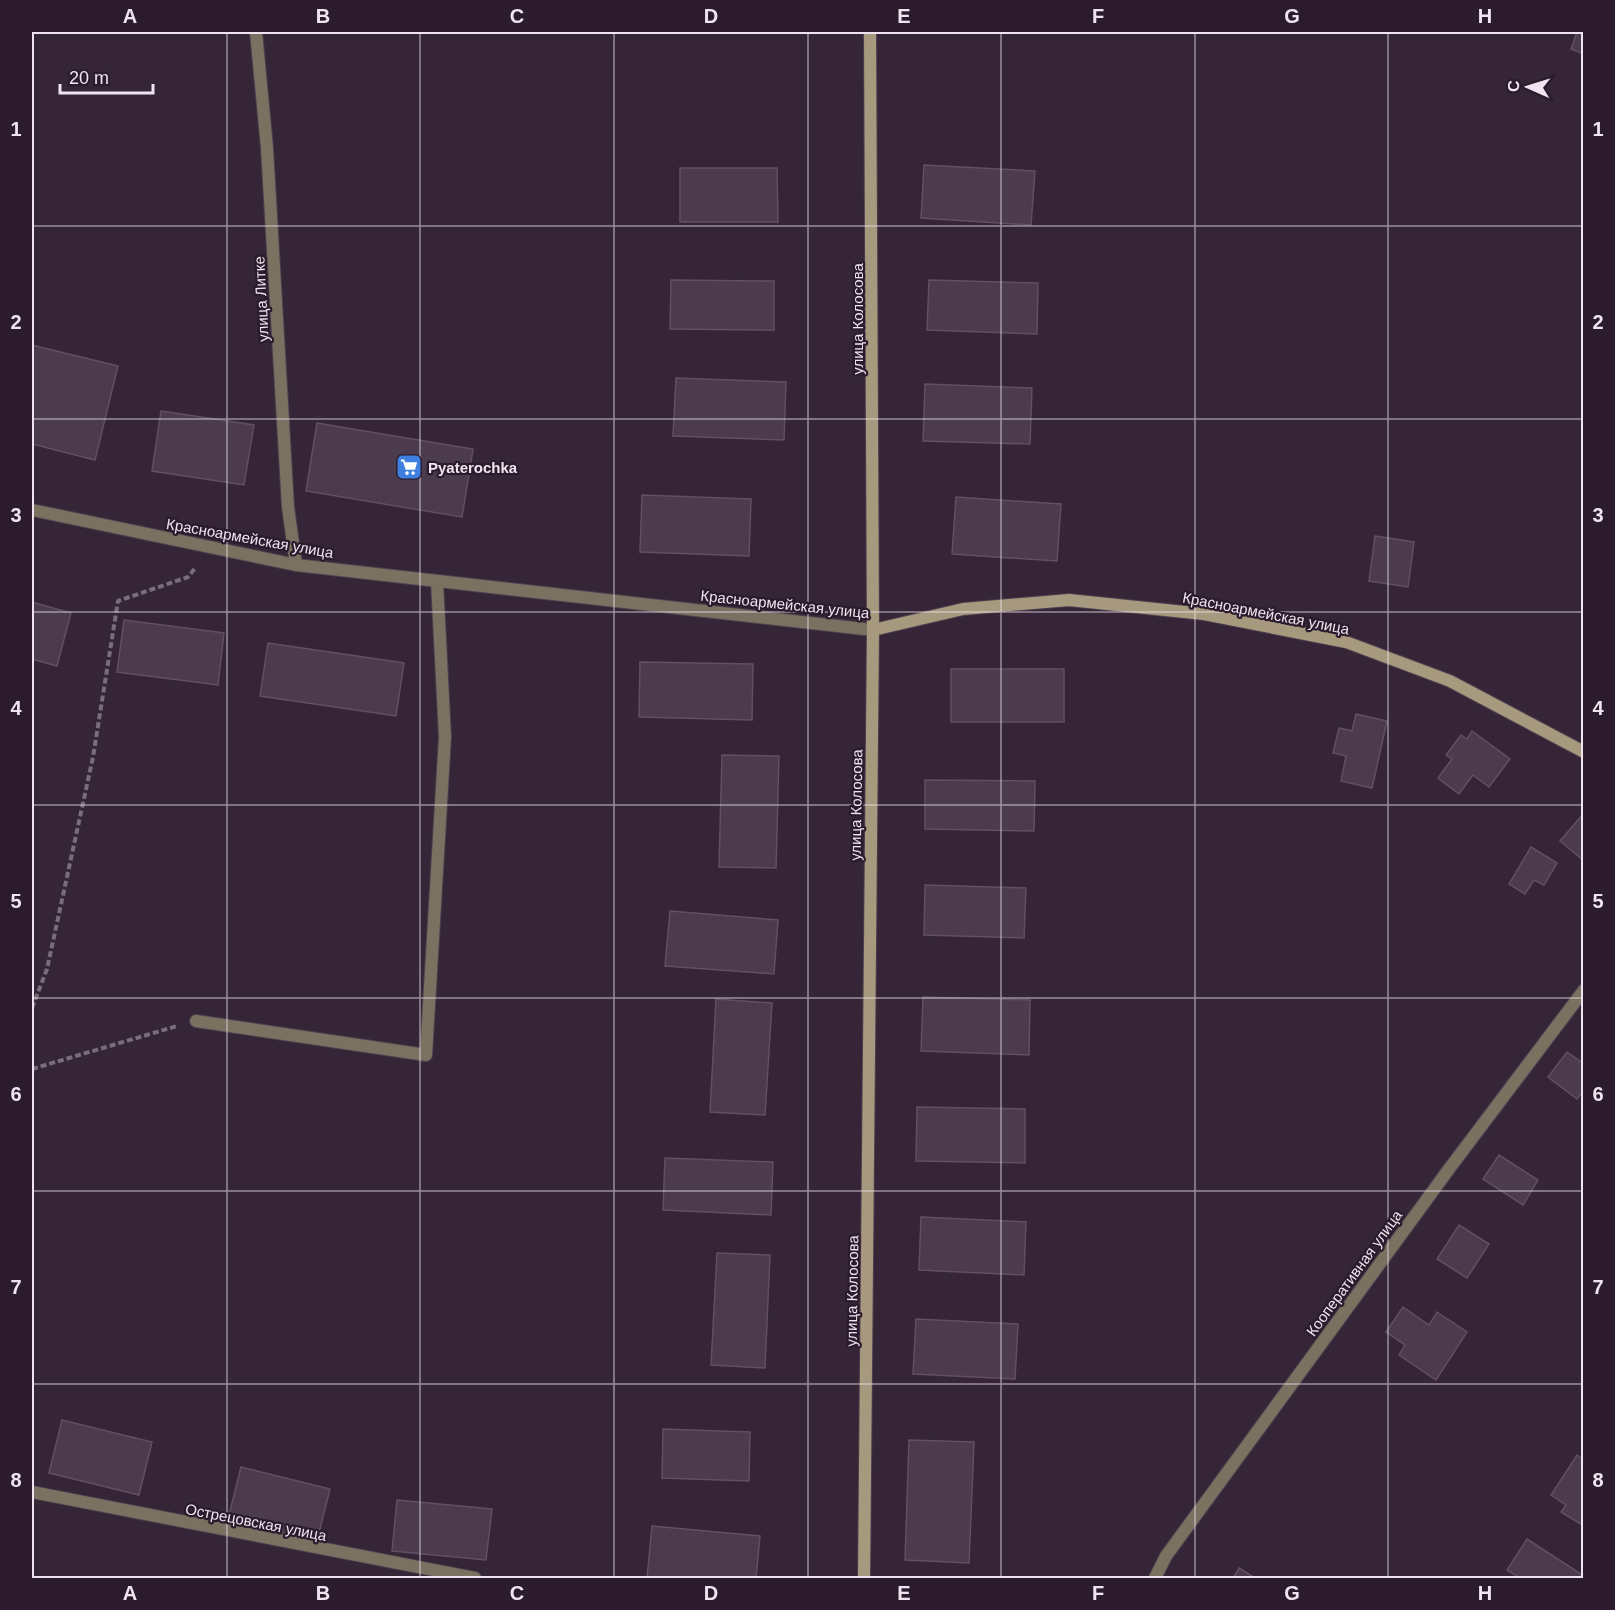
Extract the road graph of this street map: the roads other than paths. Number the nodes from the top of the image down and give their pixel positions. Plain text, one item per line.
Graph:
1 (256, 32) edge
2 (870, 32) edge
3 (32, 510) edge
4 (296, 565) junction
5 (438, 580) junction
6 (873, 630) junction
7 (1584, 752) edge
8 (1584, 990) edge
9 (196, 1021) road end
10 (32, 1492) edge
11 (475, 1578) edge
12 (864, 1578) edge
13 (1155, 1578) edge

1 - 4 street, улица Литке
2 - 6 main road, улица Колосова
3 - 4 street, Красноармейская улица
4 - 5 street, Красноармейская улица
5 - 6 street, Красноармейская улица
5 - 9 street
6 - 7 main road, Красноармейская улица
6 - 12 main road, улица Колосова
8 - 13 street, Кооперативная улица
10 - 11 street, Острецовская улица

